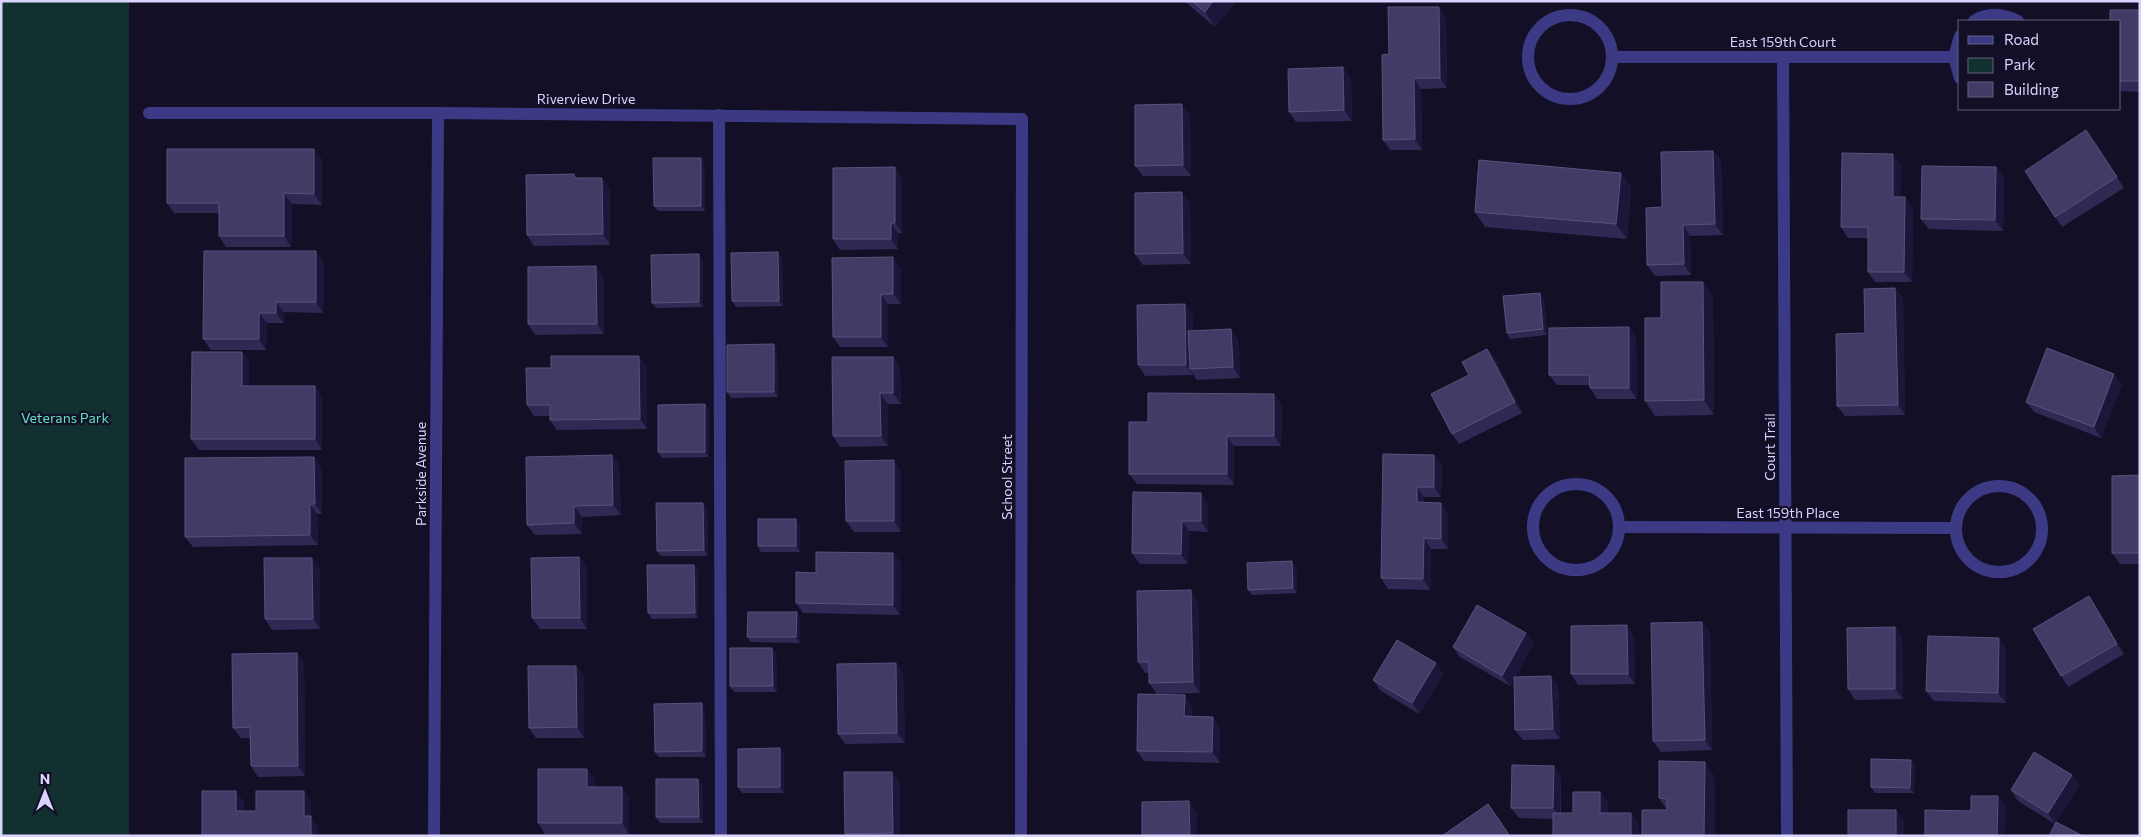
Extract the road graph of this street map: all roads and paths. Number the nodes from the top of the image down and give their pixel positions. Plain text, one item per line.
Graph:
1 (1977, 20) edge
2 (2016, 20) edge
3 (1958, 43) edge
4 (1954, 56) junction
5 (1613, 57) junction
6 (1783, 57) junction
7 (1958, 71) edge
8 (149, 113) dead end
9 (438, 113) junction
10 (719, 115) junction
11 (1022, 119) joint
12 (1620, 527) junction
13 (1785, 528) junction
14 (1956, 528) junction
15 (434, 836) edge
16 (721, 836) edge
17 (1022, 836) edge
18 (1787, 836) edge

1 - 2 street
3 - 4 street
4 - 6 street, East 159th Court
4 - 7 street
5 - 5 street
5 - 6 street, East 159th Court
6 - 13 street, Court Trail
8 - 9 street, Riverview Drive
9 - 10 street, Riverview Drive
9 - 15 street, Parkside Avenue
10 - 11 street, Riverview Drive
10 - 16 street
11 - 17 street, School Street
12 - 12 street
12 - 13 street, East 159th Place
13 - 14 street, East 159th Place
13 - 18 street, Court Trail
14 - 14 street

